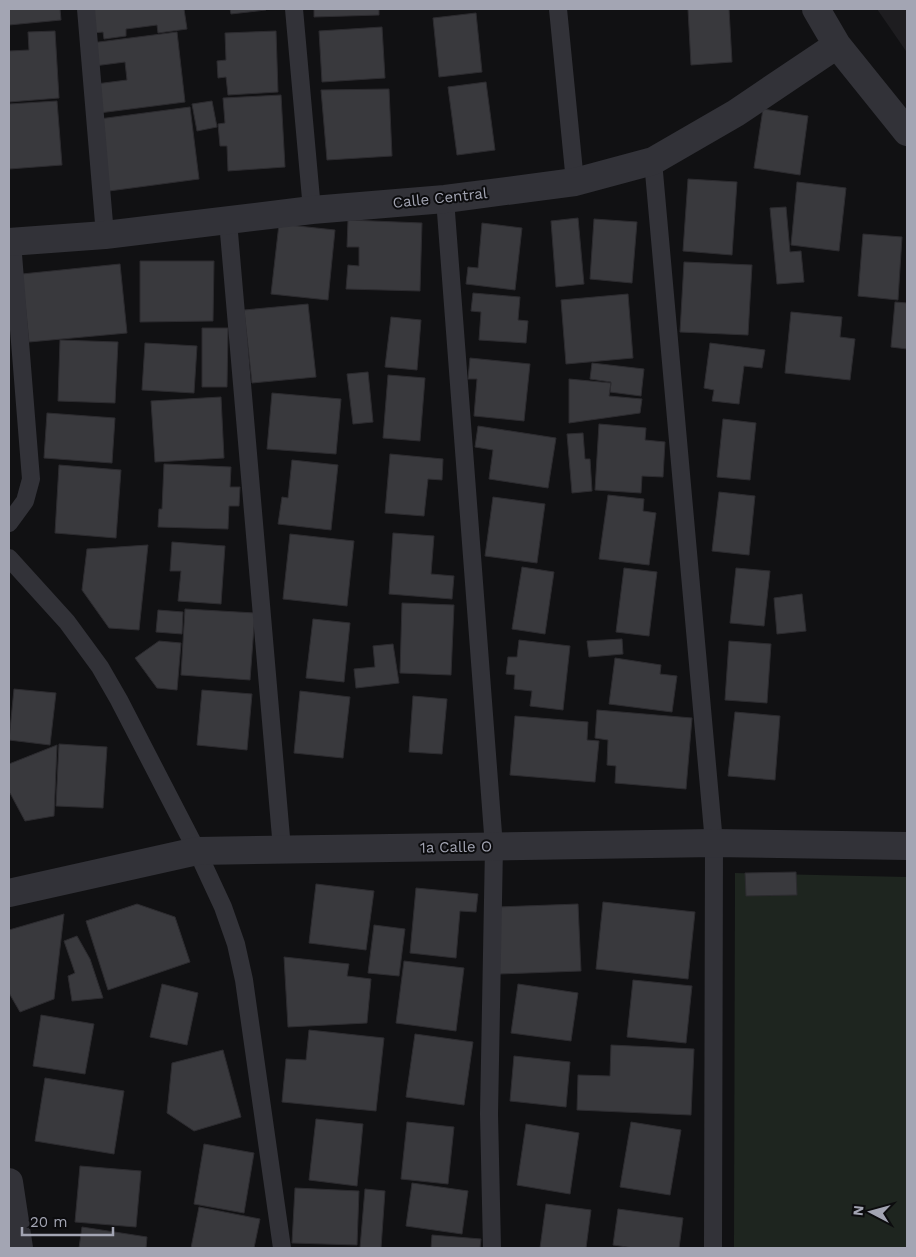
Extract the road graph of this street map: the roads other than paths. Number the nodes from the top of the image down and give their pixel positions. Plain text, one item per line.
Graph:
1 (86, 9) edge
2 (294, 9) edge
3 (558, 9) edge
4 (816, 9) edge
5 (837, 45) junction
6 (907, 132) edge
7 (653, 161) junction
8 (575, 182) junction
9 (445, 199) junction
10 (312, 210) junction
11 (228, 221) junction
12 (105, 235) junction
13 (10, 242) edge
14 (9, 523) edge
15 (9, 558) edge
16 (714, 843) junction
17 (907, 846) edge
18 (494, 847) junction
19 (282, 850) junction
20 (198, 851) junction
21 (9, 892) edge
22 (9, 1182) edge
23 (19, 1248) edge
24 (282, 1248) edge
25 (492, 1248) edge
26 (713, 1248) edge

1 - 12 lane
2 - 10 lane
3 - 8 lane
4 - 5 street
5 - 6 street
5 - 7 street, Calle Central
7 - 8 street, Calle Central
7 - 16 lane
8 - 9 street, Calle Central
9 - 10 street, Calle Central
9 - 18 lane
10 - 11 street, Calle Central
11 - 12 street, Calle Central
11 - 19 lane
12 - 13 street, Calle Central
13 - 14 lane
15 - 20 lane
16 - 17 street, 1a Calle O
16 - 18 street, 1a Calle O
16 - 26 lane
18 - 19 street, 1a Calle O
18 - 25 lane
19 - 20 street, 1a Calle O
20 - 21 street, 1a Calle O
20 - 24 lane
22 - 23 street

